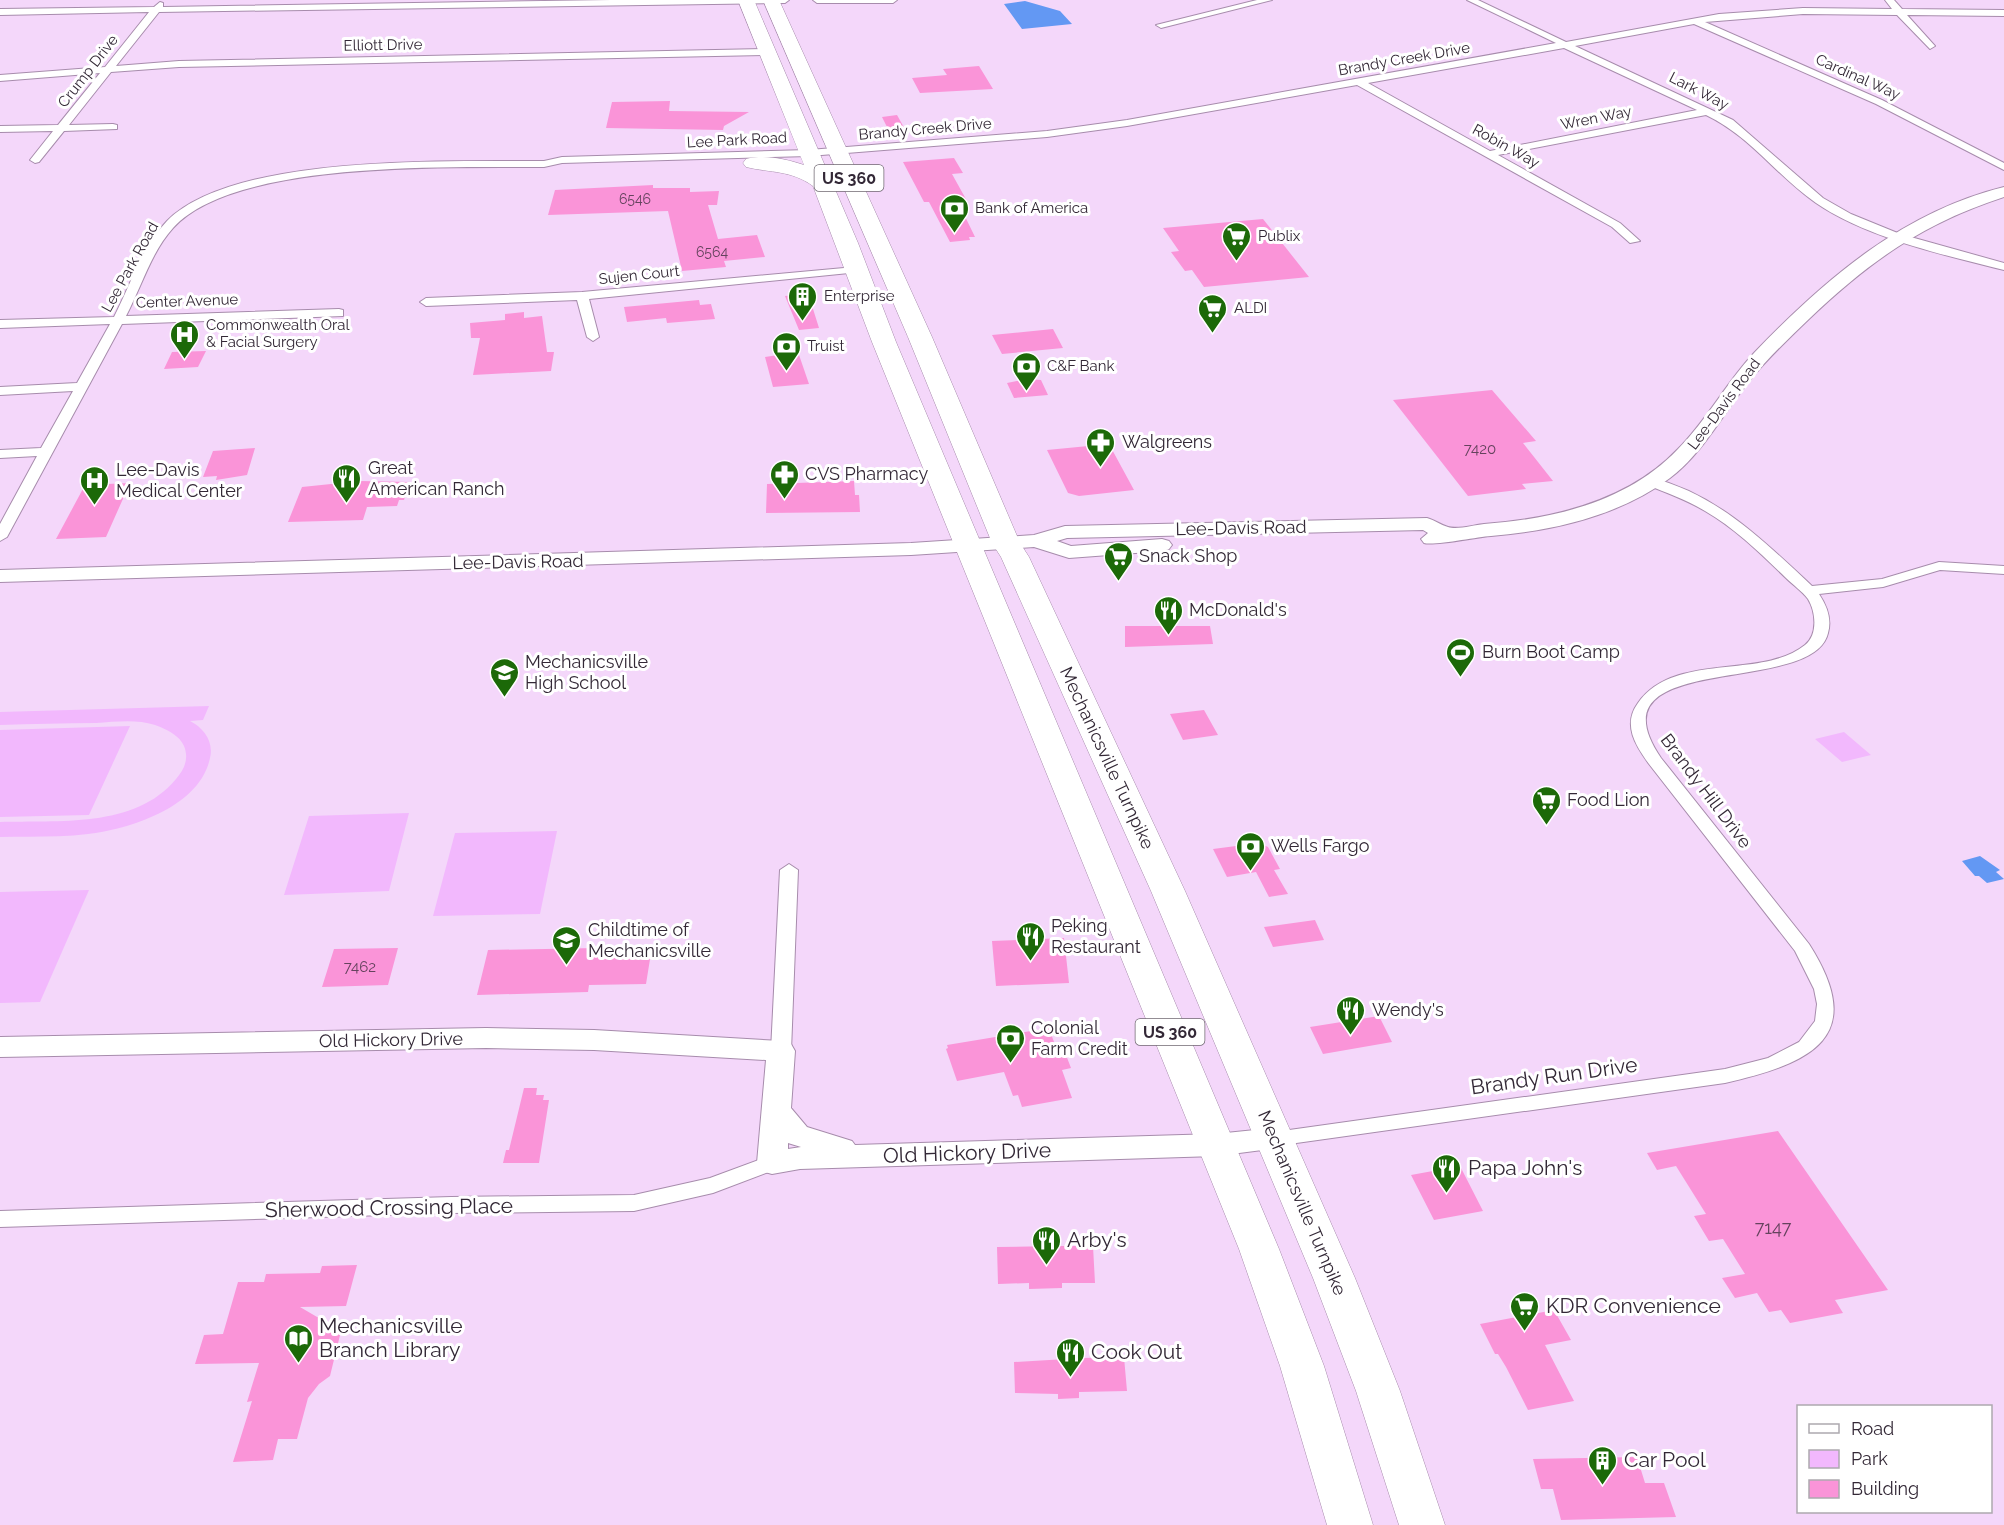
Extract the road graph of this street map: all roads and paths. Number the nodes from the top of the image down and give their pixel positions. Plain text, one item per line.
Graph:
1 (164, 0) edge
2 (746, 0) edge
3 (771, 0) edge
4 (785, 0) edge
5 (817, 0) edge
6 (893, 0) edge
7 (1268, 0) edge
8 (1471, 0) edge
9 (1889, 0) edge
10 (156, 10) junction
11 (0, 12) edge
12 (1900, 12) junction
13 (2004, 13) edge
14 (1695, 21) junction
15 (1161, 25) dead end
16 (1567, 44) junction
17 (1930, 46) dead end
18 (768, 52) junction
19 (108, 69) junction
20 (0, 78) edge
21 (1359, 82) junction
22 (1709, 111) junction
23 (112, 127) dead end
24 (62, 128) junction
25 (0, 129) edge
26 (838, 152) junction
27 (809, 153) junction
28 (1489, 154) junction
29 (35, 160) dead end
30 (753, 162) junction
31 (544, 164) junction
32 (2004, 167) edge
33 (821, 182) junction
34 (2004, 192) edge
35 (1896, 236) junction
36 (1634, 242) dead end
37 (2004, 267) edge
38 (855, 270) junction
39 (582, 296) junction
40 (426, 302) dead end
41 (339, 313) dead end
42 (118, 320) junction
43 (0, 324) edge
44 (593, 337) dead end
45 (80, 387) junction
46 (0, 391) edge
47 (45, 452) junction
48 (0, 454) edge
49 (1652, 482) junction
50 (1312, 526) junction
51 (1445, 534) junction
52 (0, 537) edge
53 (1036, 541) junction
54 (1006, 543) junction
55 (1219, 544) junction
56 (969, 546) junction
57 (2004, 570) edge
58 (0, 576) edge
59 (2004, 578) edge
60 (1811, 595) junction
61 (789, 870) dead end
62 (1824, 1025) joint
63 (0, 1047) edge
64 (781, 1051) junction
65 (776, 1110) junction
66 (1275, 1139) junction
67 (1216, 1145) junction
68 (874, 1156) junction
69 (772, 1163) junction
70 (0, 1219) edge
71 (1350, 1525) edge
72 (1422, 1525) edge

1 - 10 street, Crump Drive
2 - 3 street
2 - 10 street
2 - 18 highway, US 360
3 - 4 street
3 - 26 highway, Mechanicsville Turnpike / US 360
5 - 6 street
7 - 15 street
8 - 16 street, Lark Way
9 - 12 street
10 - 11 street
10 - 19 street, Crump Drive
12 - 13 street, Brandy Creek Drive
12 - 14 street, Brandy Creek Drive
12 - 17 street
14 - 16 street, Brandy Creek Drive
14 - 32 street, Cardinal Way
16 - 21 street, Brandy Creek Drive
16 - 22 street, Lark Way
18 - 19 street, Elliott Drive
18 - 27 highway, US 360
19 - 20 street, Elliott Drive
19 - 24 street, Crump Drive
21 - 26 street, Brandy Creek Drive
21 - 28 street, Robin Way
22 - 28 street, Wren Way
22 - 35 street, Lark Way
23 - 24 street
24 - 25 street
24 - 29 street, Crump Drive
26 - 27 street, Brandy Creek Drive
26 - 54 highway, Mechanicsville Turnpike / US 360
27 - 30 street, Lee Park Road
27 - 31 street, Lee Park Road
27 - 33 highway, US 360
28 - 36 street, Robin Way
30 - 31 street, Lee Park Road
30 - 33 highway
31 - 42 street, Lee Park Road
33 - 38 highway, US 360
34 - 35 main road, Lee-Davis Road
35 - 37 street, Lark Way
35 - 49 main road, Lee-Davis Road
38 - 39 street, Sujen Court
38 - 56 highway, US 360
39 - 40 street, Sujen Court
39 - 44 street
41 - 42 street, Center Avenue
42 - 43 street, Center Avenue
42 - 45 street, Lee Park Road
45 - 46 street
45 - 47 street, Lee Park Road
47 - 48 street
47 - 52 street, Lee Park Road
49 - 51 main road, Lee-Davis Road
49 - 60 street
50 - 51 main road, Lee-Davis Road
50 - 53 main road, Lee-Davis Road
50 - 55 main road
51 - 55 main road, Lee-Davis Road
53 - 54 main road, Lee-Davis Road
53 - 55 main road, Lee-Davis Road
54 - 56 main road, Lee-Davis Road
54 - 66 highway, Mechanicsville Turnpike / US 360
56 - 58 main road, Lee-Davis Road
56 - 67 highway, US 360
57 - 60 street
59 - 60 street
60 - 62 street, Brandy Hill Drive
61 - 64 street
62 - 66 street, Brandy Run Drive
63 - 64 main road, Old Hickory Drive
64 - 65 main road
65 - 68 main road
65 - 69 main road
66 - 67 main road, Old Hickory Drive
66 - 72 highway, Mechanicsville Turnpike / US 360
67 - 68 main road, Old Hickory Drive
67 - 71 highway, US 360
68 - 69 main road, Old Hickory Drive
69 - 70 street, Sherwood Crossing Place

